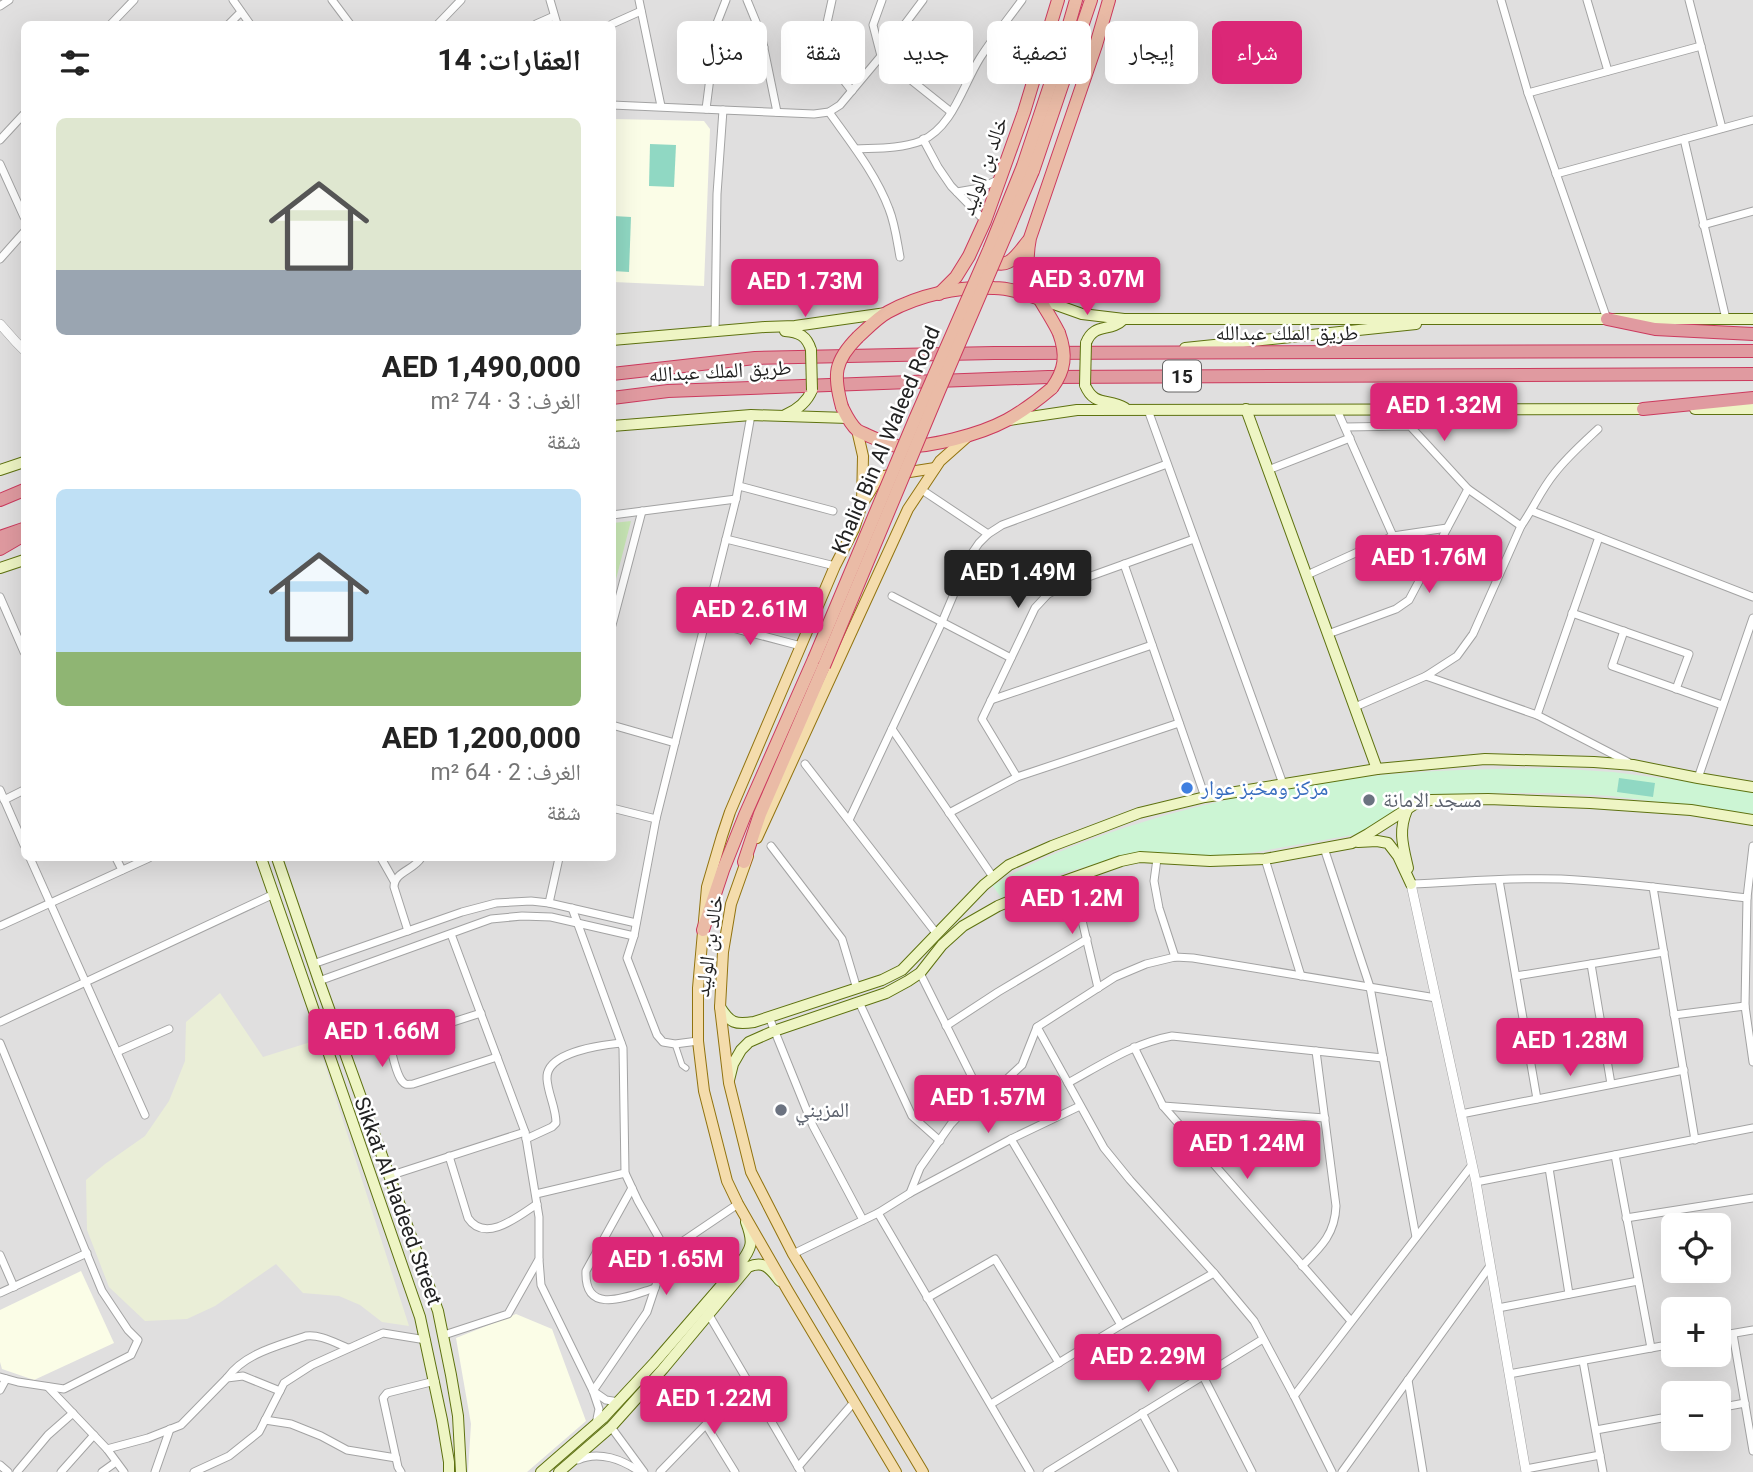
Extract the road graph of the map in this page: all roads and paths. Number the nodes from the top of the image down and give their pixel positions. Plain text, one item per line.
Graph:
1 (9, 0) edge
2 (134, 0) edge
3 (233, 0) edge
4 (332, 0) edge
5 (461, 0) edge
6 (550, 0) edge
7 (639, 0) edge
8 (726, 0) edge
9 (747, 0) edge
10 (832, 0) edge
11 (883, 0) edge
12 (923, 0) edge
13 (1022, 0) edge
14 (1058, 0) edge
15 (1076, 0) edge
16 (1091, 0) edge
17 (1109, 0) edge
18 (1502, 0) edge
19 (1587, 0) edge
20 (1689, 0) edge
21 (0, 6) edge
22 (641, 11) junction
23 (241, 12) junction
24 (556, 20) edge
25 (114, 21) edge
26 (232, 21) edge
27 (248, 21) edge
28 (348, 21) edge
29 (441, 21) edge
30 (718, 21) edge
31 (756, 21) edge
32 (907, 21) edge
33 (616, 22) edge
34 (1700, 46) junction
35 (879, 48) edge
36 (879, 58) edge
37 (767, 62) edge
38 (1608, 71) junction
39 (709, 84) edge
40 (917, 84) edge
41 (852, 91) junction
42 (1528, 93) junction
43 (616, 105) edge
44 (661, 106) junction
45 (706, 109) junction
46 (723, 110) junction
47 (951, 111) junction
48 (777, 112) junction
49 (829, 112) junction
50 (21, 117) edge
51 (1753, 120) edge
52 (1722, 128) junction
53 (923, 139) junction
54 (1684, 139) junction
55 (0, 140) edge
56 (856, 149) junction
57 (0, 164) edge
58 (1028, 169) junction
59 (1556, 174) junction
60 (1000, 179) junction
61 (957, 192) junction
62 (21, 210) edge
63 (1753, 211) edge
64 (1703, 225) junction
65 (983, 227) junction
66 (21, 235) edge
67 (1030, 238) junction
68 (900, 257) dead end
69 (0, 259) edge
70 (939, 294) junction
71 (1037, 298) junction
72 (886, 313) junction
73 (1478, 318) junction
74 (1607, 318) junction
75 (1124, 319) junction
76 (1726, 319) junction
77 (1753, 319) edge
78 (0, 324) edge
79 (765, 327) junction
80 (715, 332) junction
81 (1753, 334) edge
82 (616, 340) edge
83 (21, 346) edge
84 (1753, 351) edge
85 (1132, 353) junction
86 (616, 374) edge
87 (1753, 374) edge
88 (616, 398) edge
89 (1753, 398) edge
90 (1246, 409) junction
91 (1643, 409) junction
92 (1753, 409) edge
93 (1128, 410) junction
94 (1148, 410) junction
95 (1337, 410) junction
96 (845, 413) junction
97 (751, 415) junction
98 (779, 416) junction
99 (1006, 420) junction
100 (616, 425) edge
101 (1345, 427) junction
102 (1598, 429) dead end
103 (857, 430) junction
104 (969, 435) junction
105 (1350, 438) junction
106 (21, 463) edge
107 (1167, 464) junction
108 (935, 468) junction
109 (0, 470) edge
110 (1268, 470) junction
111 (739, 486) junction
112 (1468, 489) junction
113 (21, 490) edge
114 (21, 490) edge
115 (922, 490) junction
116 (0, 493) edge
117 (736, 499) junction
118 (0, 500) edge
119 (862, 504) junction
120 (642, 511) junction
121 (833, 511) dead end
122 (1532, 512) junction
123 (616, 514) edge
124 (1521, 526) junction
125 (1447, 528) junction
126 (21, 529) edge
127 (988, 534) junction
128 (1393, 536) junction
129 (0, 537) edge
130 (21, 537) edge
131 (1599, 537) junction
132 (726, 539) junction
133 (1194, 539) junction
134 (0, 549) edge
135 (21, 561) edge
136 (1124, 564) junction
137 (835, 566) junction
138 (0, 568) edge
139 (1307, 575) junction
140 (892, 596) dead end
141 (0, 597) edge
142 (1753, 597) edge
143 (616, 610) edge
144 (1572, 613) junction
145 (1753, 618) edge
146 (706, 621) junction
147 (942, 622) junction
148 (1624, 631) junction
149 (1328, 634) junction
150 (21, 645) edge
151 (1153, 645) junction
152 (801, 646) junction
153 (1011, 658) junction
154 (819, 662) junction
155 (1426, 676) junction
156 (1676, 689) junction
157 (991, 700) junction
158 (1722, 705) junction
159 (1355, 708) junction
160 (1537, 715) junction
161 (1179, 723) junction
162 (616, 726) edge
163 (892, 729) junction
164 (676, 743) junction
165 (805, 764) dead end
166 (1633, 765) junction
167 (1377, 769) junction
168 (1017, 777) junction
169 (1698, 778) junction
170 (1283, 784) junction
171 (1753, 787) edge
172 (0, 790) edge
173 (21, 792) edge
174 (1205, 797) junction
175 (4, 800) junction
176 (616, 809) edge
177 (1407, 810) junction
178 (949, 813) junction
179 (656, 820) junction
180 (849, 820) junction
181 (1753, 820) edge
182 (21, 838) edge
183 (1352, 843) junction
184 (771, 846) dead end
185 (1753, 846) edge
186 (1324, 848) junction
187 (1157, 859) junction
188 (1265, 859) junction
189 (31, 861) edge
190 (118, 861) edge
191 (142, 861) edge
192 (262, 861) edge
193 (278, 861) edge
194 (383, 861) edge
195 (419, 861) edge
196 (558, 861) edge
197 (744, 862) junction
198 (122, 870) junction
199 (993, 877) junction
200 (1072, 878) junction
201 (1499, 880) junction
202 (394, 881) junction
203 (1411, 884) junction
204 (1653, 887) junction
205 (274, 894) junction
206 (1747, 898) junction
207 (50, 903) junction
208 (549, 903) junction
209 (572, 908) junction
210 (577, 923) junction
211 (636, 923) junction
212 (0, 926) edge
213 (703, 930) junction
214 (408, 931) junction
215 (936, 933) junction
216 (451, 934) junction
217 (634, 936) junction
218 (1087, 939) junction
219 (1664, 952) junction
220 (1175, 957) junction
221 (313, 964) junction
222 (1591, 964) junction
223 (920, 973) junction
224 (1301, 975) junction
225 (1516, 976) junction
226 (319, 981) junction
227 (86, 982) junction
228 (1370, 987) junction
229 (1098, 988) junction
230 (857, 989) junction
231 (1436, 998) junction
232 (859, 1002) junction
233 (1745, 1006) junction
234 (720, 1007) junction
235 (481, 1013) junction
236 (1674, 1015) junction
237 (769, 1017) junction
238 (0, 1023) edge
239 (947, 1026) junction
240 (1037, 1027) junction
241 (169, 1030) dead end
242 (774, 1031) junction
243 (698, 1041) junction
244 (0, 1043) edge
245 (621, 1043) junction
246 (675, 1044) junction
247 (1133, 1047) junction
248 (1316, 1051) junction
249 (117, 1052) junction
250 (497, 1056) junction
251 (1383, 1058) junction
252 (1753, 1062) edge
253 (686, 1068) dead end
254 (1684, 1070) junction
255 (729, 1083) junction
256 (1068, 1083) junction
257 (1611, 1084) junction
258 (982, 1097) junction
259 (1537, 1099) junction
260 (1080, 1106) junction
261 (1163, 1106) junction
262 (1461, 1114) junction
263 (145, 1115) dead end
264 (1325, 1118) junction
265 (1753, 1128) edge
266 (526, 1135) junction
267 (1011, 1139) junction
268 (1695, 1140) junction
269 (940, 1141) junction
270 (1615, 1155) junction
271 (449, 1156) junction
272 (1472, 1165) junction
273 (1549, 1168) junction
274 (625, 1173) junction
275 (389, 1176) junction
276 (1475, 1182) junction
277 (632, 1188) junction
278 (910, 1193) junction
279 (536, 1194) junction
280 (1753, 1198) edge
281 (537, 1204) junction
282 (738, 1204) junction
283 (878, 1213) junction
284 (1626, 1218) junction
285 (863, 1220) junction
286 (1416, 1237) junction
287 (667, 1252) junction
288 (87, 1253) junction
289 (793, 1254) junction
290 (0, 1255) edge
291 (539, 1259) junction
292 (1302, 1266) junction
293 (1490, 1266) junction
294 (1214, 1273) junction
295 (1638, 1282) junction
296 (14, 1287) junction
297 (655, 1288) junction
298 (788, 1291) junction
299 (0, 1293) edge
300 (1569, 1294) junction
301 (927, 1298) junction
302 (1498, 1308) junction
303 (709, 1315) junction
304 (1351, 1321) junction
305 (1121, 1325) junction
306 (1753, 1330) edge
307 (1733, 1334) joint
308 (444, 1335) junction
309 (1264, 1339) junction
310 (426, 1340) junction
311 (1661, 1347) edge
312 (348, 1348) junction
313 (1651, 1349) junction
314 (1583, 1361) junction
315 (1059, 1363) junction
316 (1509, 1374) junction
317 (1203, 1376) junction
318 (3, 1378) edge
319 (227, 1378) junction
320 (1408, 1380) junction
321 (435, 1381) junction
322 (748, 1381) junction
323 (47, 1387) junction
324 (0, 1390) edge
325 (280, 1391) junction
326 (593, 1391) junction
327 (1294, 1396) junction
328 (619, 1402) junction
329 (854, 1402) junction
330 (1745, 1403) junction
331 (991, 1404) junction
332 (1731, 1406) edge
333 (73, 1413) junction
334 (1142, 1413) junction
335 (1661, 1418) edge
336 (265, 1420) junction
337 (596, 1425) junction
338 (706, 1425) junction
339 (611, 1427) junction
340 (170, 1429) junction
341 (1596, 1430) junction
342 (94, 1435) junction
343 (107, 1449) junction
344 (1753, 1451) edge
345 (1600, 1455) junction
346 (396, 1458) junction
347 (117, 1462) junction
348 (0, 1465) edge
349 (564, 1468) edge
350 (800, 1469) edge
351 (1526, 1470) edge
352 (8, 1472) edge
353 (17, 1472) edge
354 (61, 1472) edge
355 (102, 1472) edge
356 (124, 1472) edge
357 (155, 1472) edge
358 (194, 1472) edge
359 (401, 1472) edge
360 (449, 1472) edge
361 (461, 1472) edge
362 (541, 1472) edge
363 (642, 1472) edge
364 (660, 1472) edge
365 (736, 1472) edge
366 (896, 1472) edge
367 (923, 1472) edge
368 (1030, 1472) edge
369 (1047, 1472) edge
370 (1174, 1472) edge
371 (1252, 1472) edge
372 (1332, 1472) edge
373 (1342, 1472) edge
374 (1423, 1472) edge
375 (1603, 1472) edge

1 - 21 street
2 - 25 street
3 - 23 street
4 - 28 street
5 - 29 street
6 - 24 street
7 - 22 street
8 - 30 street
9 - 31 street
10 - 41 street
11 - 35 street
12 - 32 street
13 - 47 street
14 - 60 highway, خالد بن الوليد
15 - 58 highway, Khalid Bin Al Waleed Road
16 - 58 highway, Khalid Bin Al Waleed Road
17 - 67 highway, خالد بن الوليد
18 - 42 street
19 - 38 street
20 - 34 street
22 - 33 street
22 - 44 street
23 - 26 street
23 - 27 street
34 - 38 street
34 - 52 street
36 - 41 street
37 - 48 street
38 - 42 street
39 - 45 street
40 - 47 street
41 - 49 street
42 - 59 street
43 - 44 street
44 - 45 street
45 - 46 street
46 - 48 street
46 - 80 street
47 - 53 street
48 - 49 street
49 - 56 street
50 - 55 street
51 - 52 street
52 - 54 street
53 - 56 street
53 - 61 street
54 - 59 street
54 - 64 street
56 - 68 street
57 - 62 street
58 - 154 highway, Khalid Bin Al Waleed Road, bridge
59 - 74 street
60 - 61 street
60 - 65 highway, خالد بن الوليد
61 - 65 street
63 - 64 street
64 - 76 street
65 - 67 highway
65 - 70 highway, خالد بن الوليد
66 - 69 street
67 - 71 highway, خالد بن الوليد
70 - 71 highway, خالد بن الوليد
70 - 72 highway, خالد بن الوليد
71 - 75 main road
71 - 99 highway, خالد بن الوليد, bridge
72 - 79 main road
72 - 96 highway, خالد بن الوليد, bridge
73 - 74 main road
73 - 75 main road
73 - 85 main road
74 - 76 main road
74 - 81 highway
75 - 93 main road, bridge
76 - 77 main road
78 - 83 street
79 - 80 main road
79 - 98 main road, bridge
80 - 82 main road
84 - 85 highway, طريق الملك عبدالله / 15
85 - 86 highway, طريق الملك عبدالله / 15
87 - 88 highway, طريق الملك عبدالله / 15
89 - 91 highway
90 - 94 main road
90 - 95 main road
90 - 110 main road
91 - 92 main road
91 - 95 main road
93 - 94 main road
93 - 99 main road
94 - 107 street
95 - 101 street
96 - 98 main road
96 - 103 highway, خالد بن الوليد
97 - 98 main road
97 - 100 main road
97 - 111 street
99 - 104 highway, خالد بن الوليد
101 - 105 street
101 - 112 street
102 - 122 street
103 - 104 highway, خالد بن الوليد
103 - 119 main road, خالد بن الوليد
104 - 108 main road, خالد بن الوليد
105 - 110 street
105 - 128 street
106 - 109 main road
107 - 127 street
107 - 133 street
108 - 115 main road, خالد بن الوليد
108 - 119 main road
110 - 139 main road
111 - 117 street
111 - 121 street
112 - 124 street
112 - 125 street
113 - 116 highway
114 - 118 highway
115 - 127 street
115 - 197 main road, خالد بن الوليد
117 - 120 street
117 - 132 street
119 - 137 main road, خالد بن الوليد
120 - 123 street
120 - 143 street
122 - 124 street
122 - 131 street
124 - 155 street
125 - 128 street
125 - 149 street
126 - 129 highway
127 - 147 street
128 - 139 street
130 - 134 highway
131 - 142 street
131 - 144 street
132 - 137 street
132 - 146 street
133 - 136 street
133 - 170 street
135 - 138 main road
136 - 151 street
136 - 153 street
137 - 152 main road, خالد بن الوليد
139 - 149 main road
140 - 147 street
141 - 150 street
144 - 148 street
144 - 160 street
145 - 158 street
146 - 152 street
146 - 164 street
147 - 153 street
147 - 163 street
148 - 156 street
148 - 156 street
149 - 159 main road
151 - 157 street
151 - 161 street
152 - 213 main road, خالد بن الوليد
153 - 157 street
154 - 197 highway, Khalid Bin Al Waleed Road
154 - 213 highway, Khalid Bin Al Waleed Road
155 - 159 street
155 - 160 street
156 - 158 street
157 - 168 street
158 - 169 street
159 - 167 main road
160 - 166 street
161 - 168 street
161 - 174 street
162 - 164 street
163 - 178 street
163 - 180 street
164 - 179 street
165 - 180 street
166 - 167 main road
166 - 169 main road
167 - 170 main road
168 - 178 street
169 - 171 main road
170 - 174 main road
172 - 175 street
173 - 175 street
174 - 199 main road
175 - 182 street
176 - 179 street
177 - 181 main road
177 - 183 main road
177 - 203 main road
178 - 199 street
179 - 211 street
180 - 215 street
183 - 186 main road
183 - 203 main road
184 - 230 street
185 - 206 street
186 - 188 main road
186 - 228 street
187 - 188 main road
187 - 200 main road
187 - 220 street
188 - 224 street
189 - 207 street
190 - 198 street
191 - 198 street
192 - 205 main road, Sikkat Al Hadeed Street
193 - 221 main road, Sikkat Al Hadeed Street
194 - 202 street
195 - 202 street
196 - 208 street
197 - 234 main road, خالد بن الوليد
198 - 207 street
199 - 215 main road
200 - 218 street
200 - 223 main road
201 - 203 street
201 - 204 street
201 - 225 street
202 - 214 street
203 - 231 street
204 - 206 street
204 - 219 street
205 - 227 street
205 - 310 main road, Sikkat Al Hadeed Street
206 - 233 street
207 - 212 street
207 - 227 street
208 - 209 street
208 - 214 street
209 - 210 street
209 - 211 street
210 - 216 street
210 - 217 street
210 - 245 street
211 - 217 street
213 - 243 main road, خالد بن الوليد
214 - 221 street
215 - 230 main road
216 - 226 street
216 - 235 street
217 - 246 street
218 - 229 street
218 - 239 street
219 - 222 street
219 - 236 street
220 - 224 street
220 - 229 street
221 - 226 main road, Sikkat Al Hadeed Street
222 - 225 street
222 - 257 street
223 - 232 main road
223 - 239 street
224 - 228 street
225 - 259 street
226 - 275 main road, Sikkat Al Hadeed Street
227 - 238 street
227 - 249 street
228 - 231 street
228 - 251 street
229 - 240 street
230 - 237 main road
231 - 262 street
232 - 242 main road
232 - 269 street
233 - 236 street
233 - 252 street
234 - 237 main road
234 - 255 main road, خالد بن الوليد
235 - 250 street
235 - 250 street
236 - 254 street
237 - 242 street
239 - 258 street
240 - 256 street
240 - 258 street
241 - 249 street
242 - 255 main road
242 - 285 street
243 - 246 street
243 - 282 main road, خالد بن الوليد
244 - 288 street
245 - 266 street
245 - 274 street
246 - 253 street
247 - 248 street
247 - 256 street
247 - 261 street
248 - 251 street
248 - 264 street
249 - 263 street
250 - 266 street
251 - 286 street
254 - 257 street
254 - 268 street
255 - 289 main road, خالد بن الوليد
256 - 260 street
257 - 259 street
258 - 269 street
259 - 262 street
260 - 267 street
260 - 294 street
261 - 264 street
261 - 292 street
262 - 272 street
264 - 292 street
265 - 268 street
266 - 271 street
266 - 279 street
267 - 278 street
267 - 305 street
268 - 270 street
269 - 278 street
270 - 273 street
270 - 284 street
271 - 275 street
271 - 281 street
272 - 276 street
272 - 286 street
273 - 276 street
273 - 300 street
274 - 277 street
274 - 279 street
275 - 308 main road, Sikkat Al Hadeed Street
276 - 293 street
277 - 287 street
277 - 297 street
278 - 283 street
279 - 281 street
280 - 284 street
281 - 291 street
282 - 287 street
282 - 298 main road, خالد بن الوليد
282 - 328 main road
283 - 285 street
283 - 301 street
284 - 295 street
285 - 289 street
286 - 304 street
287 - 297 street
288 - 296 street
288 - 323 street
289 - 367 main road, خالد بن الوليد
290 - 296 street
291 - 308 street
291 - 326 street
292 - 304 street
293 - 302 street
293 - 320 street
294 - 305 street
294 - 309 street
295 - 300 street
295 - 313 street
296 - 299 street
297 - 326 street
298 - 303 main road
298 - 329 main road, خالد بن الوليد
300 - 302 street
301 - 315 street
301 - 331 street
302 - 316 street
303 - 322 street
303 - 339 main road
304 - 327 street
305 - 315 street
306 - 307 street
307 - 330 street
308 - 361 main road, Sikkat Al Hadeed Street
309 - 317 street
309 - 327 street
310 - 312 street
310 - 321 main road, Sikkat Al Hadeed Street
311 - 313 street
312 - 319 street
312 - 325 street
313 - 314 street
314 - 316 street
314 - 341 street
315 - 331 street
316 - 351 street
317 - 334 street
317 - 371 street
318 - 323 street
318 - 324 street
319 - 325 street
319 - 340 street
320 - 373 street
320 - 374 street
321 - 346 street
321 - 360 main road, Sikkat Al Hadeed Street
322 - 338 street
322 - 350 street
323 - 333 street
325 - 336 street
326 - 328 street
326 - 337 street
327 - 372 street
328 - 337 main road
329 - 350 street
329 - 366 main road, خالد بن الوليد
330 - 332 street
330 - 344 street
331 - 368 street
333 - 342 street
333 - 353 street
334 - 369 street
334 - 370 street
335 - 341 street
336 - 346 street
336 - 358 street
337 - 362 main road
338 - 364 street
338 - 365 street
339 - 349 main road
339 - 363 street
340 - 343 street
340 - 357 street
341 - 345 street
342 - 343 street
342 - 354 street
343 - 347 street
345 - 351 street
345 - 375 street
346 - 359 street
347 - 355 street
347 - 356 street
348 - 352 street
349 - 363 street

